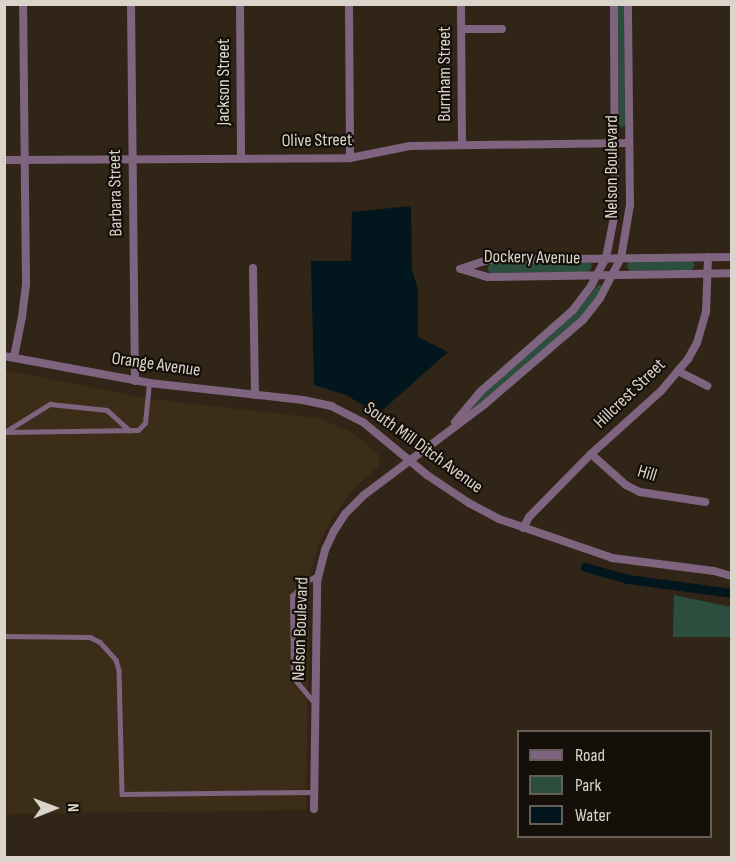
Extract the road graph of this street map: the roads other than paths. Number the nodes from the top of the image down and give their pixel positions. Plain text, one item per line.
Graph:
1 (24, 4) edge
2 (131, 4) edge
3 (240, 4) edge
4 (349, 4) edge
5 (461, 4) edge
6 (614, 4) edge
7 (628, 4) edge
8 (462, 29) junction
9 (502, 29) dead end
10 (615, 143) junction
11 (629, 143) junction
12 (462, 144) junction
13 (350, 158) junction
14 (25, 159) junction
15 (241, 159) junction
16 (4, 160) edge
17 (132, 161) junction
18 (732, 256) edge
19 (708, 257) junction
20 (606, 258) junction
21 (621, 258) junction
22 (252, 268) dead end
23 (708, 273) junction
24 (732, 273) edge
25 (597, 275) junction
26 (614, 275) junction
27 (9, 356) edge
28 (678, 371) junction
29 (135, 381) junction
30 (149, 383) junction
31 (707, 386) dead end
32 (255, 394) junction
33 (303, 400) joint
34 (129, 430) junction
35 (5, 432) edge
36 (445, 433) junction
37 (591, 454) junction
38 (410, 461) junction
39 (705, 502) dead end
40 (523, 528) junction
41 (318, 575) junction
42 (732, 576) edge
43 (4, 636) edge
44 (315, 704) junction
45 (315, 792) junction
46 (314, 809) dead end

1 - 14 street
2 - 17 street, Barbara Street
3 - 15 street, Jackson Street
4 - 13 street
5 - 8 street, Burnham Street
6 - 10 street, Nelson Boulevard
7 - 11 street, Nelson Boulevard
8 - 9 street
8 - 12 street, Burnham Street
10 - 11 street, Olive Street
10 - 12 street, Olive Street
10 - 20 street, Nelson Boulevard
11 - 21 street, Nelson Boulevard
12 - 13 street, Olive Street
13 - 15 street, Olive Street
14 - 16 street, Olive Street
14 - 17 street, Olive Street
14 - 27 street
15 - 17 street, Olive Street
17 - 29 street, Barbara Street
18 - 19 street, Dockery Avenue
19 - 21 street, Dockery Avenue
19 - 23 street, Hillcrest Street
20 - 21 street, Dockery Avenue
20 - 25 street, Nelson Boulevard
20 - 25 street, Dockery Avenue
21 - 26 street, Nelson Boulevard
22 - 32 street
23 - 24 street, Dockery Avenue
23 - 26 street, Dockery Avenue
23 - 28 street, Hillcrest Street
25 - 26 street, Dockery Avenue
25 - 36 street, Nelson Boulevard
26 - 36 street, Nelson Boulevard
27 - 29 street, Orange Avenue
28 - 31 street
28 - 37 street, Hillcrest Street
29 - 30 street, Orange Avenue
30 - 32 street, Orange Avenue
30 - 34 lane
32 - 33 street, Orange Avenue
33 - 38 street, South Mill Ditch Avenue
34 - 35 lane
34 - 35 lane
36 - 38 street, Nelson Boulevard
37 - 39 street, Hill
37 - 40 street, Hillcrest Street
38 - 40 street, South Mill Ditch Avenue
38 - 41 street, Nelson Boulevard
40 - 42 street, South Mill Ditch Avenue
41 - 44 street, Nelson Boulevard
41 - 44 lane
43 - 45 lane
44 - 45 street, Nelson Boulevard
45 - 46 street, Nelson Boulevard

